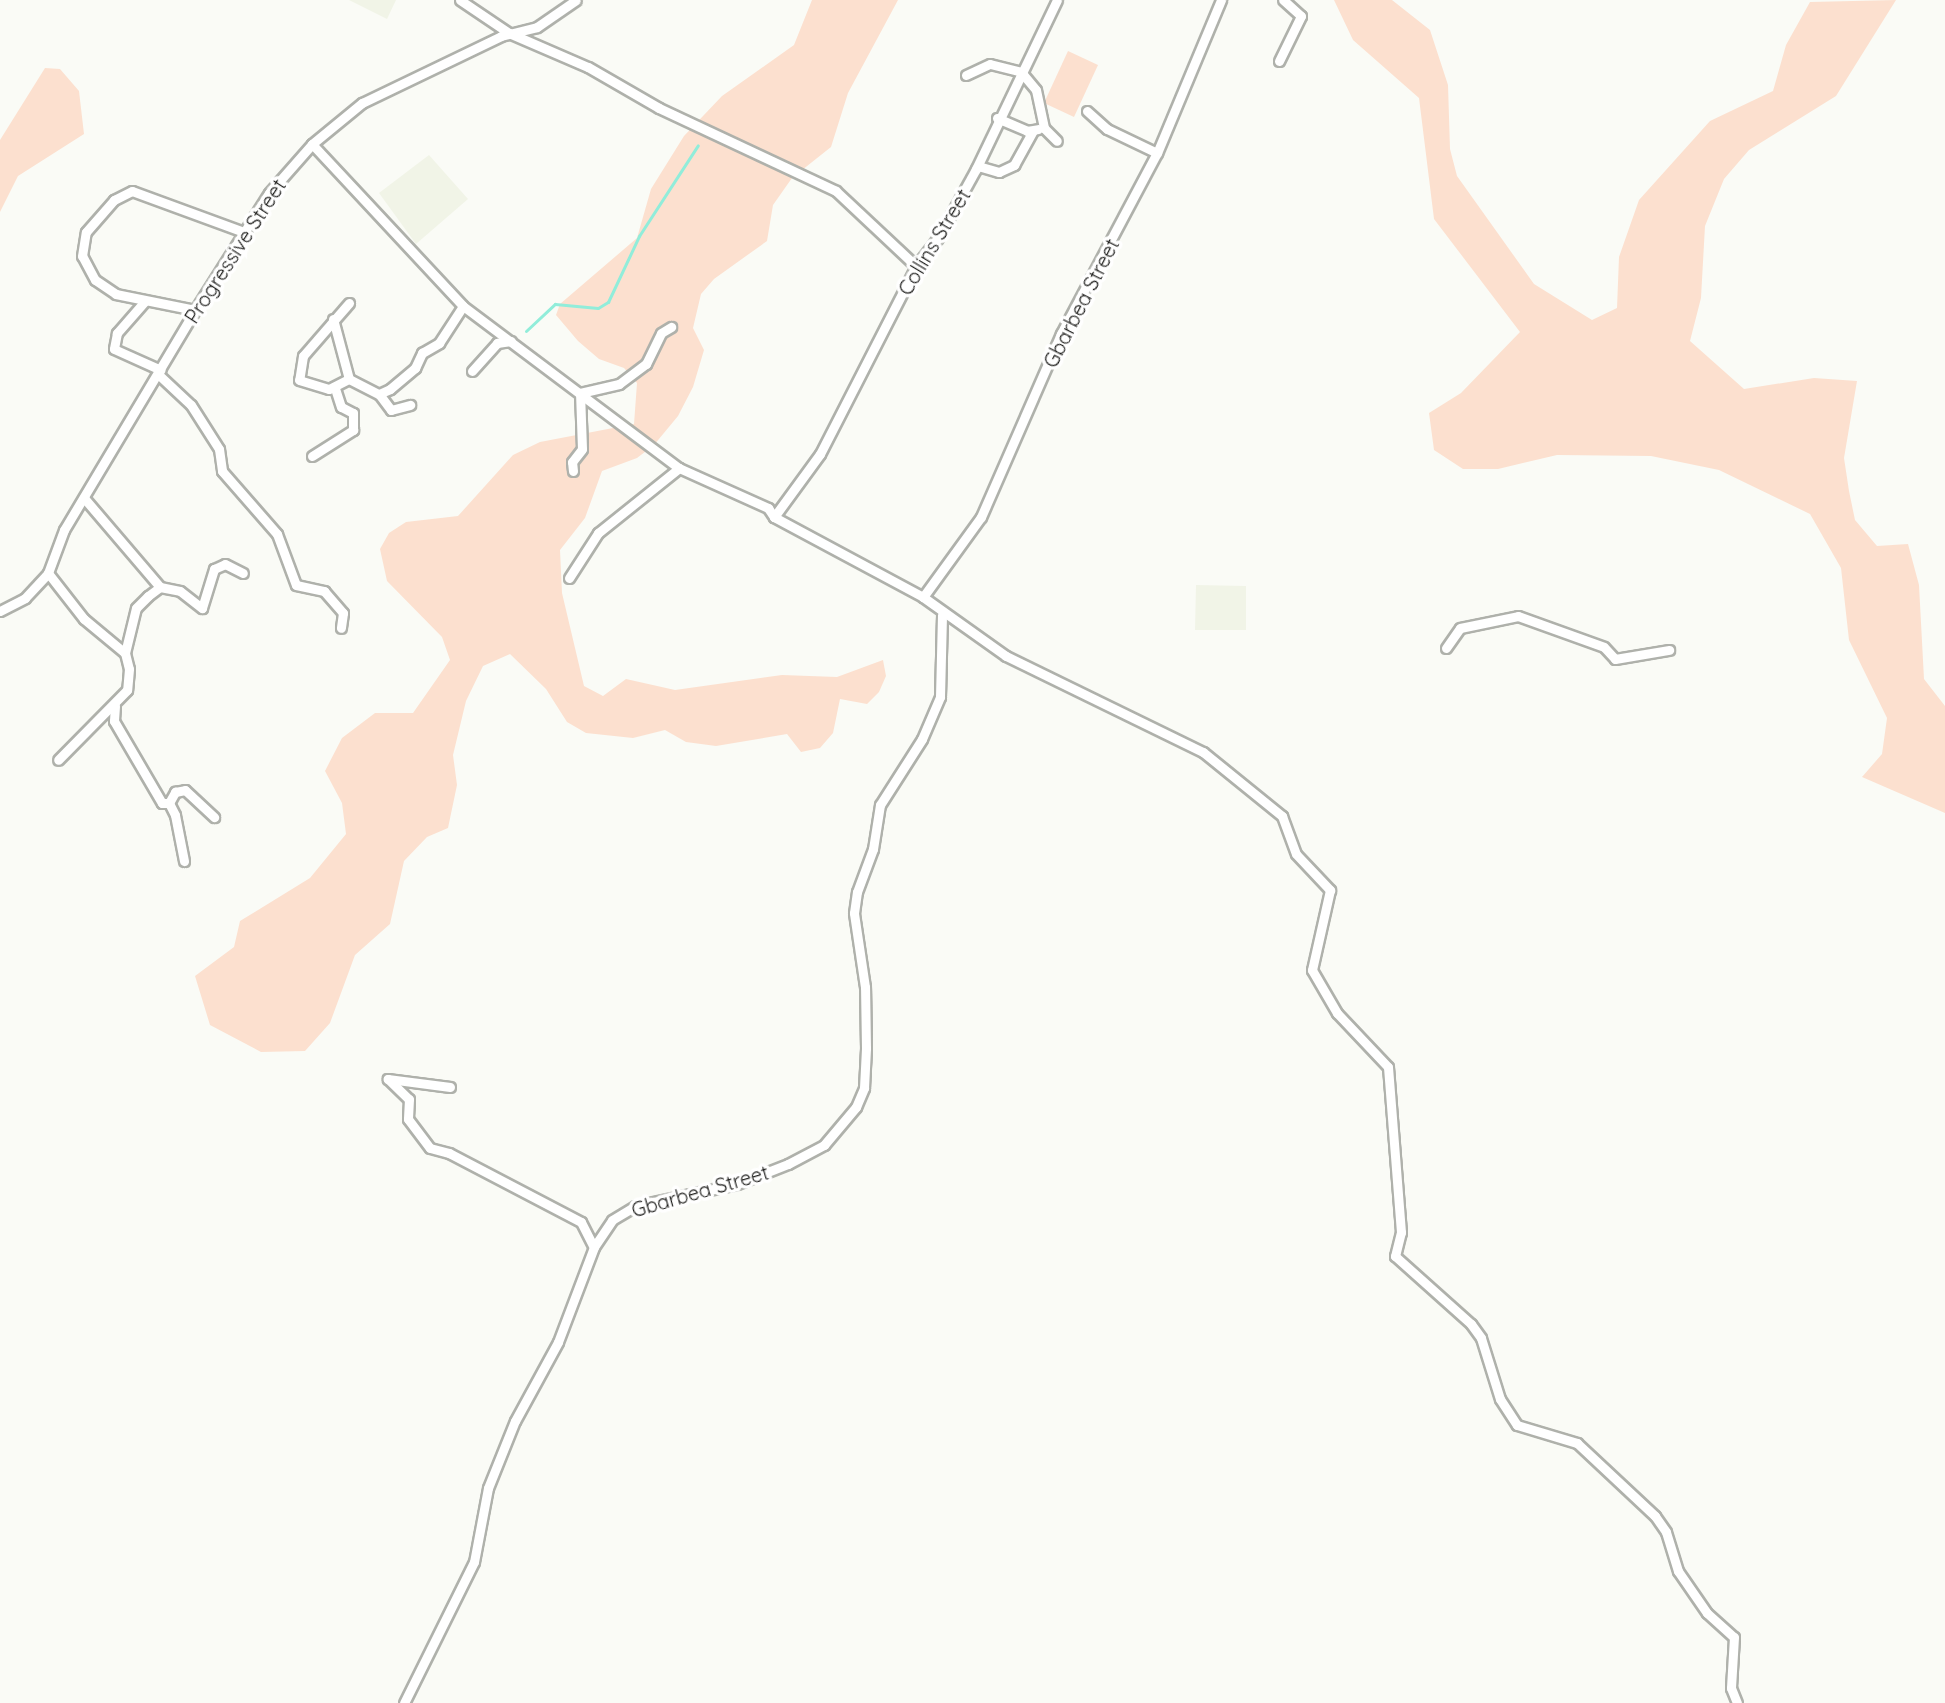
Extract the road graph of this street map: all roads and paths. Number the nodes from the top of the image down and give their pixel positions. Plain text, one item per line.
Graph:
1 (460, 0) edge
2 (576, 0) edge
3 (1057, 0) edge
4 (1221, 0) edge
5 (1283, 0) edge
6 (509, 33) junction
7 (1279, 61) dead end
8 (1021, 72) junction
9 (966, 75) dead end
10 (1087, 111) dead end
11 (997, 118) junction
12 (1044, 128) junction
13 (1033, 131) junction
14 (1057, 141) dead end
15 (312, 144) junction
16 (1157, 153) junction
17 (978, 166) junction
18 (247, 233) junction
19 (916, 266) junction
20 (145, 301) junction
21 (349, 303) dead end
22 (463, 306) junction
23 (195, 310) junction
24 (333, 319) junction
25 (671, 327) dead end
26 (511, 341) junction
27 (472, 371) dead end
28 (160, 373) junction
29 (349, 379) junction
30 (335, 388) junction
31 (580, 393) junction
32 (379, 394) junction
33 (410, 405) dead end
34 (312, 456) dead end
35 (679, 468) junction
36 (573, 471) dead end
37 (84, 498) junction
38 (774, 517) junction
39 (48, 573) junction
40 (243, 573) dead end
41 (569, 578) dead end
42 (160, 587) junction
43 (925, 600) junction
44 (0, 611) edge
45 (341, 628) dead end
46 (1446, 648) dead end
47 (1669, 650) dead end
48 (125, 653) junction
49 (115, 706) junction
50 (58, 760) dead end
51 (169, 803) junction
52 (214, 817) dead end
53 (184, 861) dead end
54 (450, 1087) dead end
55 (594, 1247) junction
56 (404, 1703) edge
57 (1737, 1703) edge

1 - 6 street
2 - 6 street, Progressive Street
3 - 8 street, Collins Street
4 - 16 street, Gbarbea Street
5 - 7 street
6 - 15 street, Progressive Street
6 - 19 street
8 - 9 street
8 - 11 street, Collins Street
8 - 12 street
10 - 16 street
11 - 13 street
11 - 17 street, Collins Street
12 - 13 street
12 - 14 street
13 - 17 street
15 - 18 street, Progressive Street
15 - 22 street
16 - 43 street, Gbarbea Street
17 - 19 street, Collins Street
18 - 20 street
18 - 23 street, Progressive Street
19 - 38 street, Collins Street
20 - 23 street
20 - 28 street
21 - 24 street
22 - 26 street
22 - 32 street
23 - 28 street, Progressive Street
24 - 29 street
24 - 30 street
25 - 31 street
26 - 27 street
26 - 31 street
28 - 37 street, Progressive Street
28 - 45 street
29 - 30 street
29 - 32 street
30 - 34 street
31 - 35 street
31 - 36 street
32 - 33 street
35 - 38 street
35 - 41 street
37 - 39 street, Progressive Street
37 - 42 street
38 - 43 street
39 - 44 street, Progressive Street
39 - 48 street
40 - 42 street
42 - 48 street
43 - 55 street, Gbarbea Street
43 - 57 street
46 - 47 street
48 - 49 street
49 - 50 street
49 - 51 street
51 - 52 street
51 - 53 street
54 - 55 street
55 - 56 street, Gbarbea Street

